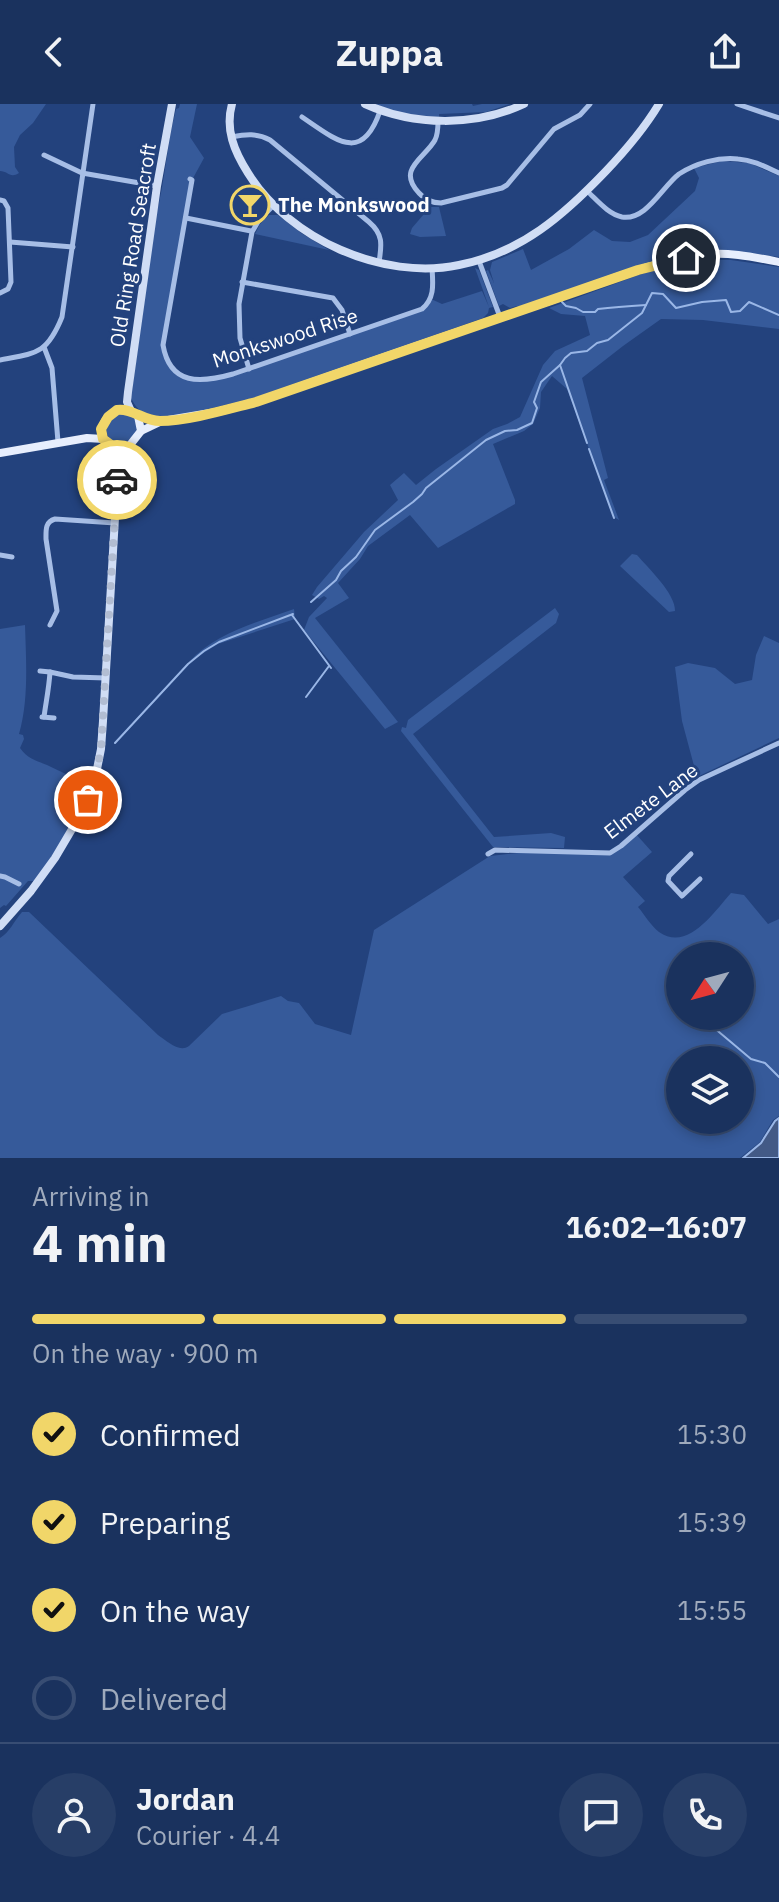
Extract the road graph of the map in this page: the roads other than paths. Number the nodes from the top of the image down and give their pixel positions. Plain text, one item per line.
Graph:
1 (93, 104) edge
2 (172, 104) edge
3 (232, 104) edge
4 (365, 104) edge
5 (524, 104) edge
6 (590, 104) edge
7 (659, 104) edge
8 (737, 104) edge
9 (380, 111) junction
10 (302, 117) dead end
11 (779, 118) edge
12 (438, 120) junction
13 (231, 137) junction
14 (44, 155) dead end
15 (82, 173) junction
16 (779, 173) edge
17 (190, 179) dead end
18 (157, 186) junction
19 (587, 191) junction
20 (0, 200) edge
21 (273, 206) junction
22 (186, 218) junction
23 (252, 232) junction
24 (10, 242) junction
25 (73, 247) junction
26 (479, 260) junction
27 (379, 262) junction
28 (779, 262) edge
29 (432, 268) junction
30 (242, 282) junction
31 (0, 293) edge
32 (500, 317) junction
33 (350, 334) junction
34 (44, 347) junction
35 (0, 360) edge
36 (249, 369) junction
37 (128, 392) junction
38 (117, 410) junction
39 (134, 413) junction
40 (162, 421) junction
41 (102, 427) junction
42 (141, 431) junction
43 (87, 438) junction
44 (103, 439) junction
45 (58, 442) junction
46 (130, 445) junction
47 (115, 448) junction
48 (0, 453) edge
49 (118, 467) junction
50 (115, 523) junction
51 (0, 555) edge
52 (12, 557) dead end
53 (50, 625) dead end
54 (40, 671) dead end
55 (50, 672) junction
56 (106, 678) junction
57 (54, 718) dead end
58 (779, 743) edge
59 (488, 854) dead end
60 (691, 854) dead end
61 (0, 876) edge
62 (700, 879) dead end
63 (19, 884) dead end
64 (0, 926) edge

1 - 15 street
2 - 18 main road, Old Ring Road Seacroft
3 - 13 main road
4 - 9 main road
5 - 12 main road
6 - 12 street
7 - 19 main road
8 - 11 street
9 - 10 street
9 - 12 main road
13 - 21 main road
13 - 27 street
14 - 15 street
15 - 18 street
15 - 25 street
16 - 19 street
17 - 22 street
18 - 37 main road, Old Ring Road Seacroft
19 - 26 main road
20 - 24 street
21 - 23 street
21 - 27 main road
22 - 23 street
22 - 36 street, Monkswood Rise
23 - 30 street
24 - 25 street
24 - 31 street
25 - 34 street
26 - 29 main road
26 - 32 street
27 - 29 main road
28 - 32 main road
29 - 33 street, Monkswood Rise
30 - 33 street
30 - 36 street
32 - 40 main road
33 - 36 street, Monkswood Rise
34 - 35 street
34 - 45 street
37 - 38 main road, Old Ring Road Seacroft
37 - 39 main road, Old Ring Road Seacroft
38 - 39 main road
38 - 41 main road
39 - 40 main road
39 - 42 main road
40 - 42 main road
41 - 43 main road
41 - 44 main road
42 - 46 main road
43 - 44 main road
43 - 45 main road
44 - 47 main road
45 - 48 main road
46 - 47 main road
46 - 49 main road
47 - 49 main road
49 - 50 main road
50 - 53 street
50 - 56 main road
51 - 52 street
54 - 55 street
55 - 56 street
55 - 57 street
56 - 64 main road
58 - 59 street, Elmete Lane
60 - 62 street
61 - 63 street

